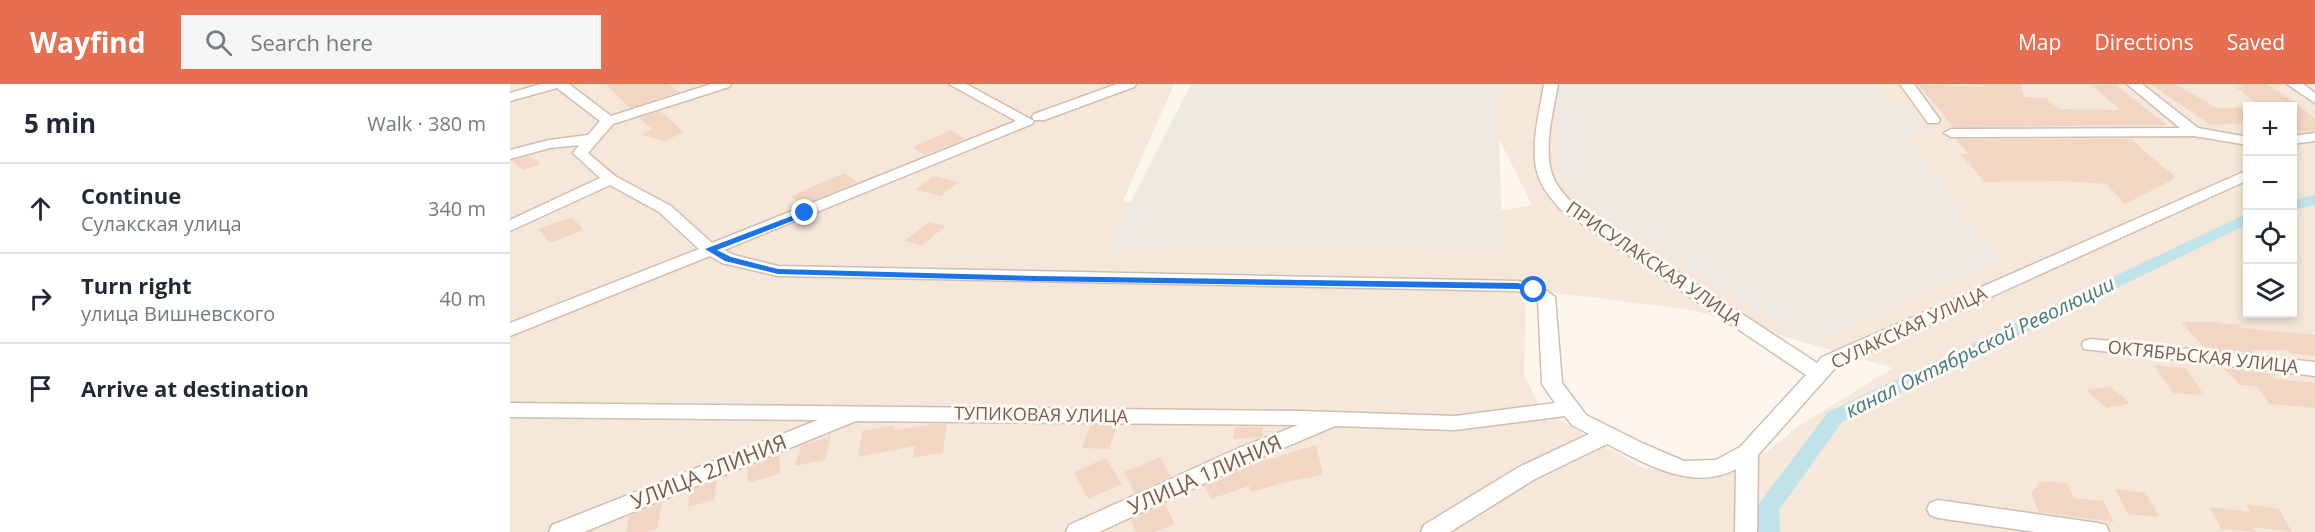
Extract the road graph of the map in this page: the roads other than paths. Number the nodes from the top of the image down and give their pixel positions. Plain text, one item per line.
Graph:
1 (555, 84) edge
2 (560, 84) edge
3 (724, 84) edge
4 (956, 84) edge
5 (1130, 84) edge
6 (1551, 84) edge
7 (1908, 84) edge
8 (2133, 84) edge
9 (2294, 84) edge
10 (510, 97) edge
11 (2315, 99) edge
12 (1033, 119) junction
13 (1933, 120) dead end
14 (608, 121) junction
15 (2194, 132) junction
16 (1951, 133) dead end
17 (2315, 137) edge
18 (592, 139) junction
19 (2297, 139) edge
20 (2243, 140) edge
21 (510, 155) edge
22 (2243, 176) edge
23 (610, 180) junction
24 (510, 226) edge
25 (709, 249) junction
26 (510, 330) edge
27 (2091, 345) dead end
28 (2315, 369) edge
29 (1819, 374) junction
30 (1570, 408) junction
31 (510, 410) edge
32 (858, 413) junction
33 (1334, 420) junction
34 (1607, 435) junction
35 (1747, 453) junction
36 (1938, 509) dead end
37 (560, 532) edge
38 (1077, 532) edge
39 (1432, 532) edge
40 (1746, 532) edge
41 (2098, 532) edge

1 - 10 street
2 - 14 street
3 - 14 street
4 - 12 street
5 - 12 street
6 - 29 street, ПРИСУЛАКСКАЯ УЛИЦА
7 - 13 street
8 - 15 street
9 - 11 street
12 - 25 street
14 - 18 street
15 - 16 street
15 - 20 street
17 - 19 street
18 - 21 street
18 - 23 street, СУЛАКСКАЯ УЛИЦА
22 - 29 street, СУЛАКСКАЯ УЛИЦА
23 - 24 street
23 - 25 street, СУЛАКСКАЯ УЛИЦА
25 - 26 street
25 - 30 street, СУЛАКСКАЯ УЛИЦА
27 - 28 street, ОКТЯБРЬСКАЯ УЛИЦА
29 - 35 street, СУЛАКСКАЯ УЛИЦА
30 - 33 street, ТУПИКОВАЯ УЛИЦА
30 - 34 street, СУЛАКСКАЯ УЛИЦА
31 - 32 street, ТУПИКОВАЯ УЛИЦА
32 - 33 street, ТУПИКОВАЯ УЛИЦА
32 - 37 street, УЛИЦА 2ЛИНИЯ
33 - 38 street, УЛИЦА 1ЛИНИЯ
34 - 35 street, СУЛАКСКАЯ УЛИЦА
34 - 39 street
35 - 40 street
36 - 41 street

